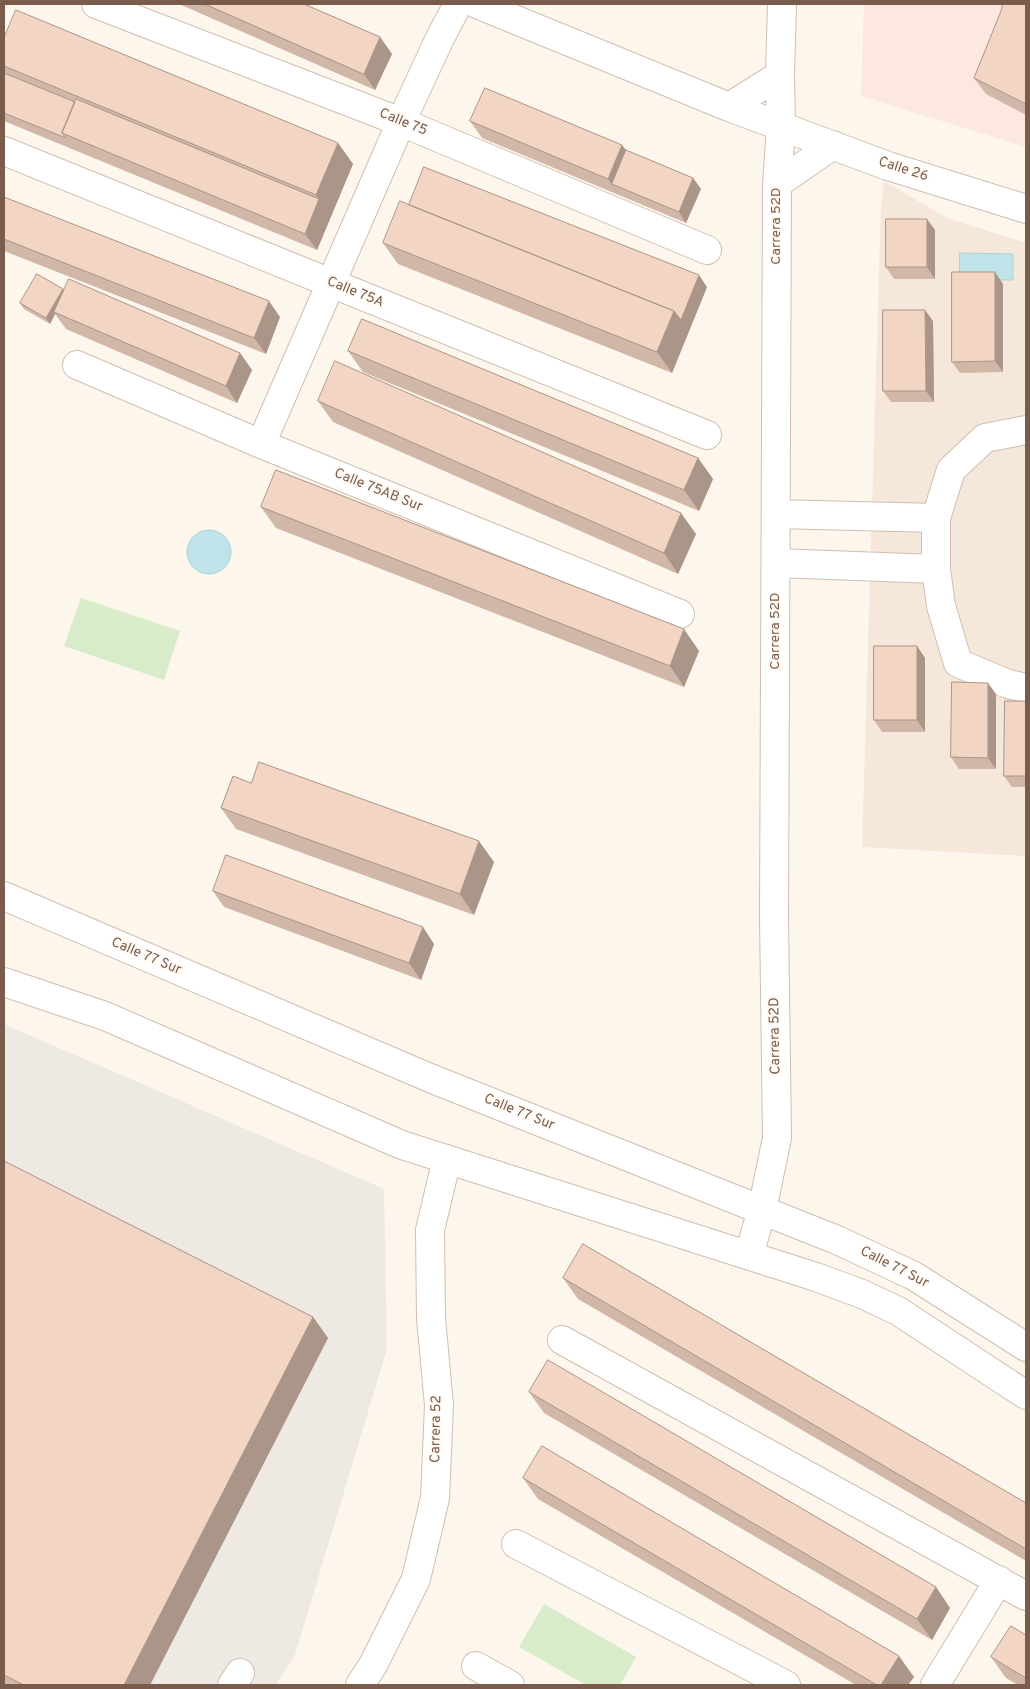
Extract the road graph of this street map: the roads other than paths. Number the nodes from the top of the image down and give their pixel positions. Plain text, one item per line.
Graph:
1 (96, 4) edge
2 (458, 4) edge
3 (477, 4) edge
4 (782, 4) edge
5 (780, 75) junction
6 (729, 107) junction
7 (402, 122) junction
8 (781, 126) junction
9 (833, 146) junction
10 (4, 151) edge
11 (777, 184) junction
12 (1026, 209) edge
13 (707, 250) dead end
14 (331, 283) junction
15 (77, 365) dead end
16 (1026, 430) edge
17 (707, 435) dead end
18 (261, 444) junction
19 (776, 514) junction
20 (936, 518) junction
21 (776, 563) junction
22 (936, 568) junction
23 (680, 614) dead end
24 (1026, 688) edge
25 (4, 896) edge
26 (4, 982) edge
27 (447, 1159) junction
28 (762, 1210) junction
29 (749, 1255) junction
30 (562, 1340) dead end
31 (1026, 1348) edge
32 (1026, 1395) edge
33 (516, 1544) dead end
34 (999, 1580) junction
35 (1026, 1596) edge
36 (476, 1666) dead end
37 (360, 1685) edge
38 (510, 1685) edge
39 (786, 1685) edge
40 (935, 1685) edge

1 - 7 street, Calle 75
2 - 7 street
3 - 6 street
4 - 5 street, Carrera 52D
5 - 6 street
5 - 8 street, Carrera 52D
6 - 8 street
7 - 13 street, Calle 75
7 - 14 street
8 - 9 street, Calle 26
8 - 11 street, Carrera 52D
9 - 11 street
9 - 12 street, Calle 26
10 - 14 street, Calle 75A
11 - 19 street, Carrera 52D
14 - 17 street, Calle 75A
14 - 18 street
15 - 18 street, Calle 75AB Sur
16 - 20 street
18 - 23 street, Calle 75AB Sur
19 - 20 street
19 - 21 street, Carrera 52D
20 - 22 street
21 - 22 street
21 - 28 street, Carrera 52D
22 - 24 street
25 - 28 street, Calle 77 Sur
26 - 27 street
27 - 29 street
27 - 37 street, Carrera 52
28 - 29 street, Carrera 52D
28 - 31 street, Calle 77 Sur
29 - 32 street
30 - 34 street
33 - 39 street
34 - 35 street
34 - 40 street
36 - 38 street

